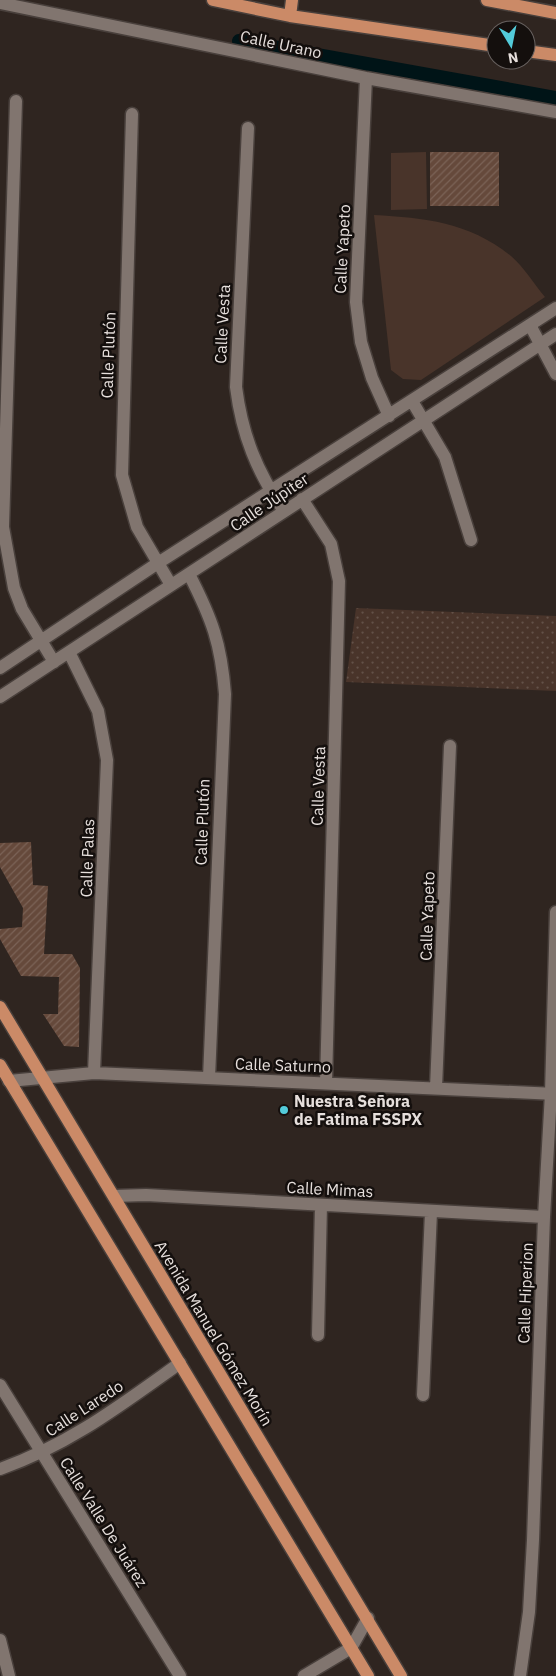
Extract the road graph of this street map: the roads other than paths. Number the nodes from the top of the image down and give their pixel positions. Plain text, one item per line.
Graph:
1 (213, 0) edge
2 (292, 0) edge
3 (487, 0) edge
4 (0, 3) edge
5 (556, 13) edge
6 (290, 16) junction
7 (486, 45) edge
8 (536, 52) edge
9 (556, 55) edge
10 (366, 78) junction
11 (16, 101) dead end
12 (556, 112) edge
13 (132, 114) dead end
14 (248, 128) dead end
15 (556, 308) edge
16 (530, 325) junction
17 (556, 334) edge
18 (541, 344) junction
19 (556, 374) edge
20 (412, 401) junction
21 (389, 416) junction
22 (424, 418) junction
23 (270, 492) junction
24 (302, 499) junction
25 (284, 512) junction
26 (471, 540) dead end
27 (158, 563) junction
28 (189, 574) junction
29 (172, 585) junction
30 (41, 640) junction
31 (69, 652) junction
32 (54, 662) junction
33 (0, 668) edge
34 (0, 697) edge
35 (450, 746) dead end
36 (556, 912) edge
37 (0, 1007) edge
38 (0, 1065) edge
39 (94, 1073) junction
40 (42, 1076) junction
41 (208, 1078) junction
42 (10, 1081) junction
43 (326, 1083) junction
44 (436, 1088) junction
45 (554, 1093) edge
46 (114, 1196) junction
47 (321, 1205) junction
48 (431, 1212) junction
49 (544, 1217) junction
50 (318, 1336) dead end
51 (180, 1363) junction
52 (0, 1385) edge
53 (423, 1395) dead end
54 (43, 1453) junction
55 (0, 1469) edge
56 (368, 1618) junction
57 (0, 1640) edge
58 (351, 1648) junction
59 (9, 1676) edge
60 (180, 1676) edge
61 (304, 1676) edge
62 (368, 1676) edge
63 (401, 1676) edge
64 (520, 1676) edge

1 - 6 main road
2 - 6 main road
3 - 5 main road
4 - 10 street, Calle Urano
6 - 7 main road
8 - 9 main road
10 - 12 street, Calle Urano
10 - 21 street, Calle Yapeto
11 - 30 street
13 - 27 street, Calle Plutón
14 - 23 street, Calle Vesta
15 - 16 street, Calle Júpiter
16 - 18 street
16 - 20 street, Calle Júpiter
17 - 18 street, Calle Júpiter
18 - 19 street
18 - 22 street, Calle Júpiter
20 - 21 street, Calle Júpiter
20 - 22 street
21 - 23 street, Calle Júpiter
22 - 24 street, Calle Júpiter
22 - 26 street
23 - 25 street, Calle Vesta
23 - 27 street, Calle Júpiter
24 - 25 street, Calle Júpiter
24 - 43 street, Calle Vesta
25 - 28 street, Calle Júpiter
27 - 29 street, Calle Plutón
27 - 30 street, Calle Júpiter
28 - 29 street, Calle Júpiter
28 - 41 street, Calle Plutón
29 - 31 street, Calle Júpiter
30 - 32 street
30 - 33 street, Calle Júpiter
31 - 32 street, Calle Júpiter
31 - 39 street, Calle Palas
32 - 34 street, Calle Júpiter
35 - 44 street, Calle Yapeto
36 - 45 street, Calle Hiperion
37 - 40 main road, Avenida Manuel Gómez Morín
38 - 42 main road
39 - 40 street, Calle Saturno
39 - 41 street, Calle Saturno
40 - 42 street, Calle Saturno
40 - 46 main road, Avenida Manuel Gómez Morín
41 - 43 street, Calle Saturno
42 - 51 main road
43 - 44 street, Calle Saturno
44 - 45 street, Calle Saturno
45 - 49 street, Calle Hiperion
46 - 47 street, Calle Mimas
46 - 56 main road, Avenida Manuel Gómez Morín
47 - 48 street, Calle Mimas
47 - 50 street
48 - 49 street, Calle Mimas
48 - 53 street
49 - 64 street, Calle Hiperion
51 - 54 street, Calle Laredo
51 - 58 main road
52 - 54 street, Calle Valle De Juárez
54 - 55 street, Calle Laredo
54 - 60 street, Calle Valle De Juárez
56 - 58 street
56 - 63 main road, Avenida Manuel Gómez Morín
57 - 59 street
58 - 61 street
58 - 62 main road

